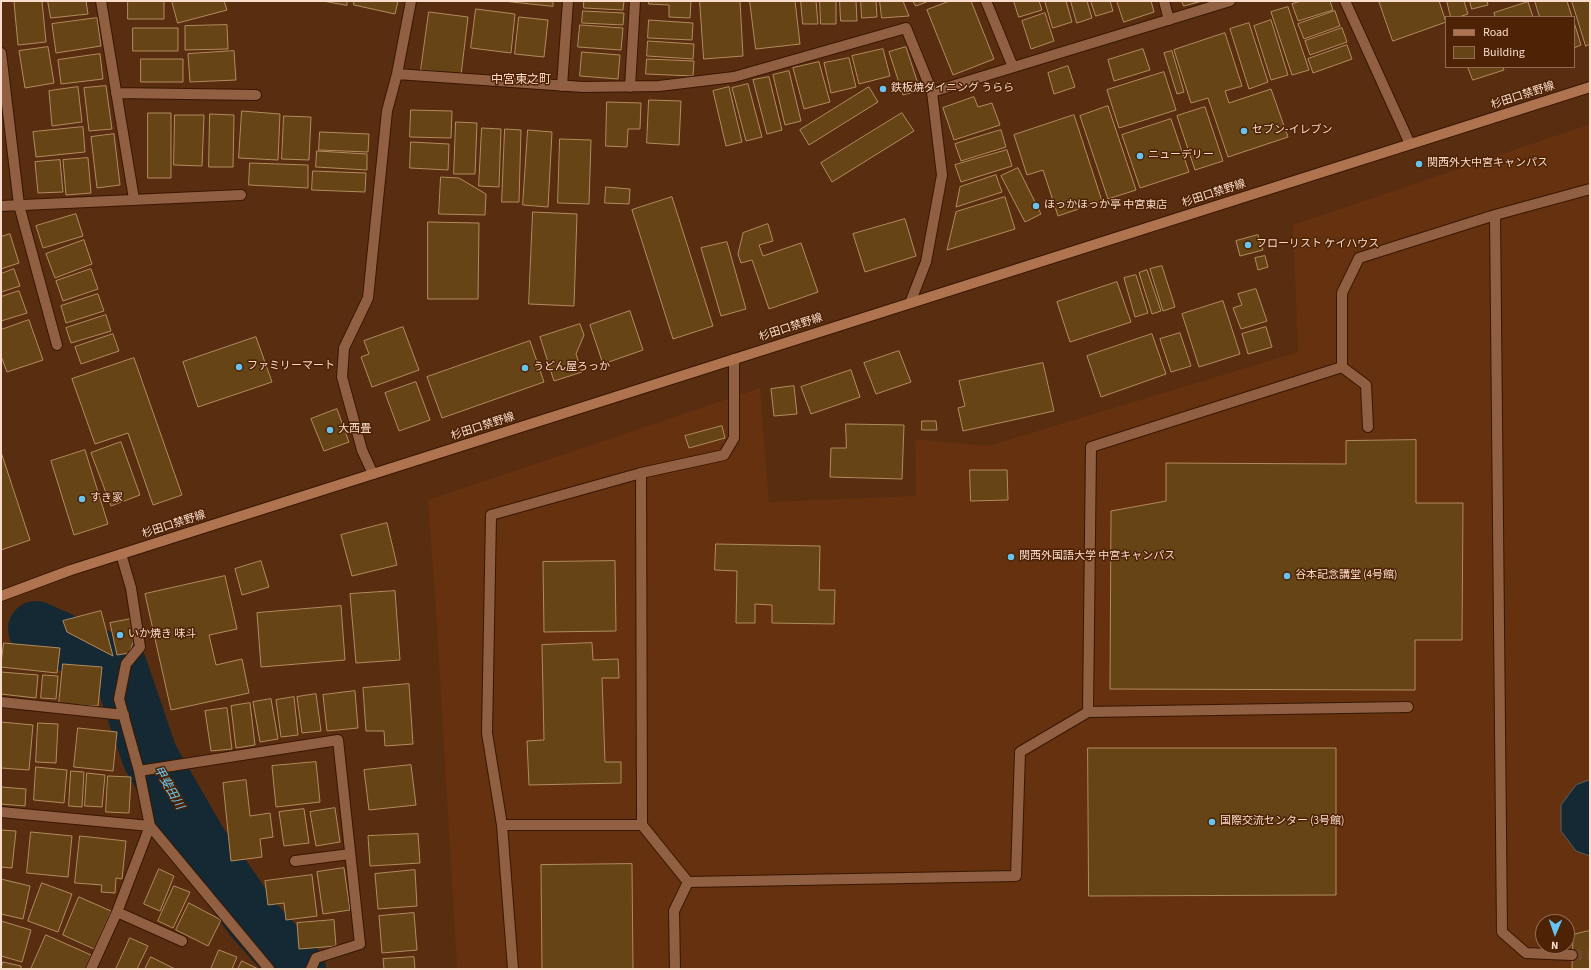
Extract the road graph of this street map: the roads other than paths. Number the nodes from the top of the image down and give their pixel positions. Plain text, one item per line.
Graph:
1 (101, 1) edge
2 (411, 1) edge
3 (568, 1) edge
4 (635, 1) edge
5 (986, 1) edge
6 (1164, 1) edge
7 (1230, 1) edge
8 (1346, 1) edge
9 (1170, 20) junction
10 (1, 53) edge
11 (1013, 67) junction
12 (397, 74) junction
13 (562, 86) junction
14 (630, 87) junction
15 (1590, 87) edge
16 (932, 92) junction
17 (116, 93) junction
18 (256, 95) dead end
19 (1410, 144) junction
20 (1590, 189) edge
21 (241, 195) dead end
22 (134, 199) junction
23 (20, 205) junction
24 (1, 206) edge
25 (1494, 215) junction
26 (910, 303) junction
27 (57, 345) dead end
28 (734, 359) junction
29 (1342, 367) junction
30 (1368, 427) dead end
31 (641, 473) junction
32 (373, 474) junction
33 (121, 554) junction
34 (1, 596) edge
35 (1, 702) edge
36 (1408, 707) dead end
37 (1088, 712) junction
38 (124, 715) junction
39 (140, 770) junction
40 (1, 812) edge
41 (642, 825) junction
42 (150, 826) junction
43 (502, 826) junction
44 (350, 854) junction
45 (295, 861) dead end
46 (688, 882) junction
47 (117, 912) junction
48 (182, 941) dead end
49 (1572, 955) tunnel mouth
50 (91, 969) edge
51 (269, 969) edge
52 (311, 969) edge
53 (513, 969) edge
54 (675, 969) edge

1 - 17 street
2 - 12 street
3 - 13 street
4 - 14 street
5 - 11 street
6 - 9 street
7 - 9 street
8 - 19 street
9 - 11 street
10 - 23 street
11 - 16 street
12 - 13 street
12 - 32 street
13 - 14 street
14 - 16 street
15 - 19 main road, 杉田口禁野線
16 - 26 street
17 - 18 street
17 - 22 street
19 - 26 main road, 杉田口禁野線
20 - 25 street
21 - 22 street
22 - 23 street
23 - 24 street
23 - 27 street
25 - 29 street
25 - 49 street
26 - 28 main road, 杉田口禁野線
28 - 31 street
28 - 32 main road, 杉田口禁野線
29 - 30 street
29 - 37 street
31 - 41 street
31 - 43 street
32 - 33 main road, 杉田口禁野線
33 - 34 main road, 杉田口禁野線
33 - 38 street
35 - 38 street
36 - 37 street
37 - 46 street
38 - 39 street
39 - 42 street
39 - 44 street
40 - 42 street
41 - 43 street
41 - 46 street
42 - 47 street
42 - 51 street
43 - 53 street
44 - 45 street
44 - 52 street
46 - 54 street
47 - 48 street
47 - 50 street

